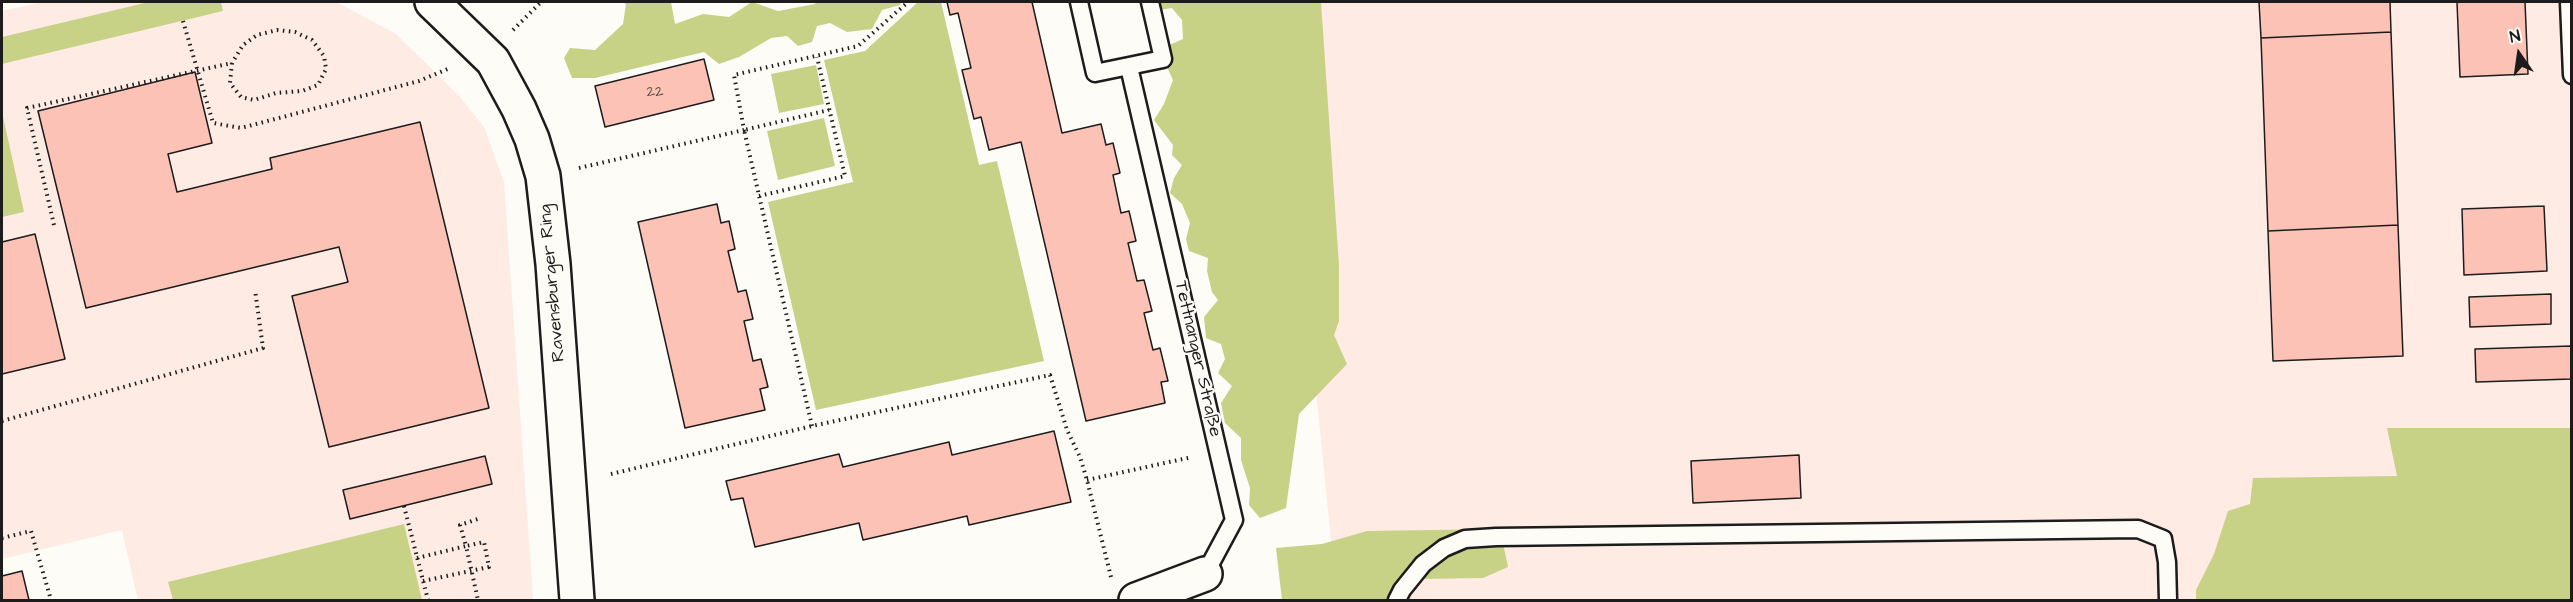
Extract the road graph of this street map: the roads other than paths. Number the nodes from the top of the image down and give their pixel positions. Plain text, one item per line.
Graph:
1 (432, 2) edge
2 (1079, 2) edge
3 (1150, 2) edge
4 (2569, 2) edge
5 (1129, 67) junction
6 (2571, 75) edge
7 (1205, 574) joint
8 (1125, 592) edge
9 (577, 600) edge
10 (1397, 600) edge
11 (2168, 600) edge

1 - 9 street, Ravensburger Ring
2 - 5 lane
3 - 5 lane
4 - 6 lane
5 - 7 lane, Tettnanger Straße
7 - 8 street, Tettnanger Straße
10 - 11 lane

